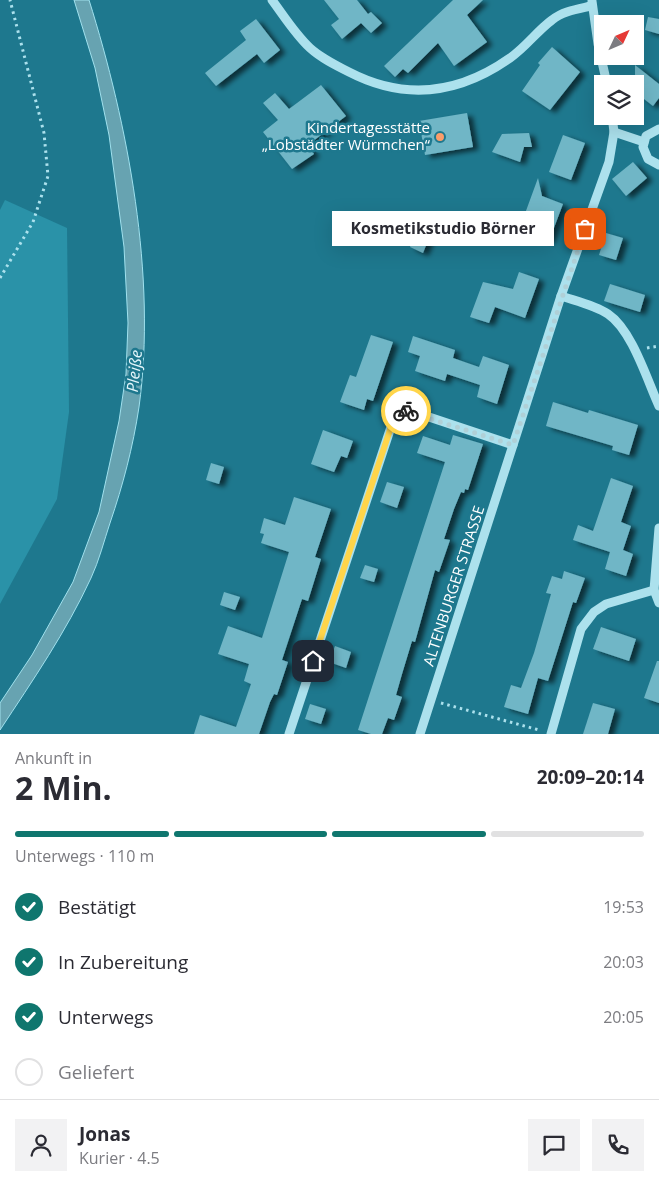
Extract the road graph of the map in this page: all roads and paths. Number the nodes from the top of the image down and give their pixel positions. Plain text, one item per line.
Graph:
1 (10, 0) edge
2 (272, 0) edge
3 (591, 3) edge
4 (605, 75) edge
5 (613, 125) edge
6 (659, 128) edge
7 (614, 132) junction
8 (644, 142) junction
9 (659, 165) edge
10 (0, 278) edge
11 (561, 296) junction
12 (659, 406) edge
13 (513, 445) junction
14 (659, 528) edge
15 (654, 590) junction
16 (659, 603) edge
17 (431, 700) junction
18 (289, 734) edge
19 (420, 734) edge
20 (551, 734) edge

1 - 10 path
2 - 3 street
3 - 4 street
5 - 7 street, ALTENBURGER STRASSE
6 - 8 street
7 - 8 street
7 - 11 street, ALTENBURGER STRASSE
8 - 9 street
11 - 12 street
11 - 13 street, ALTENBURGER STRASSE
13 - 17 street, ALTENBURGER STRASSE
13 - 18 street
14 - 15 street
15 - 16 street
15 - 20 street
17 - 19 street, ALTENBURGER STRASSE
17 - 20 path

